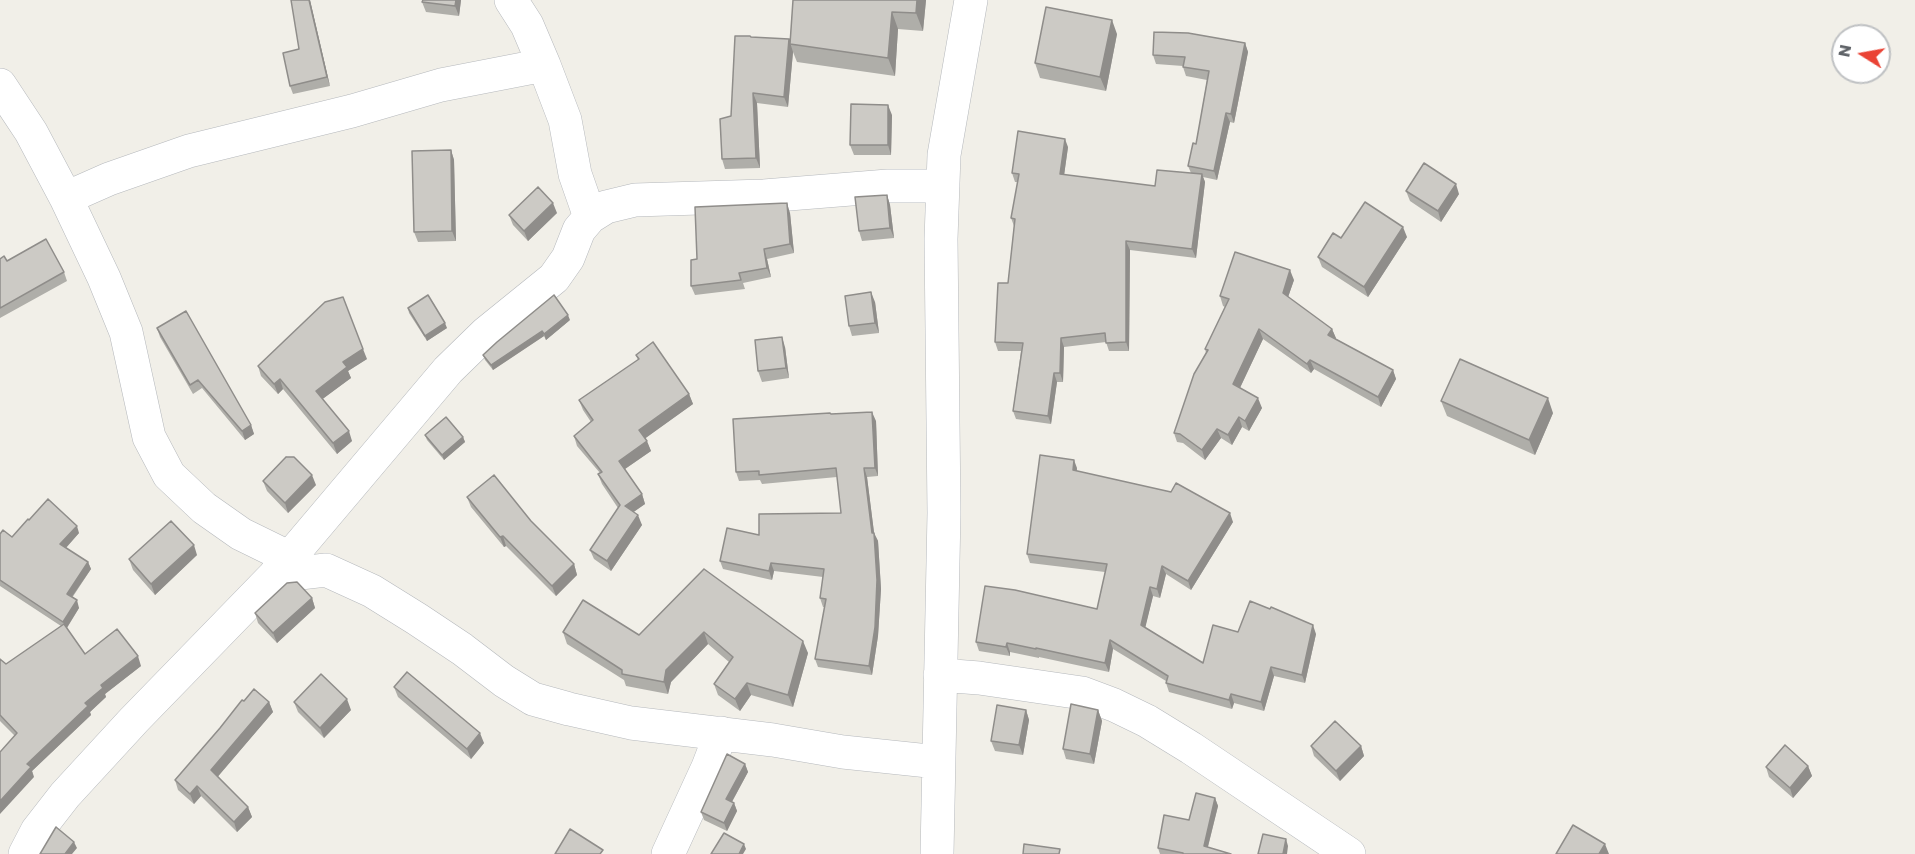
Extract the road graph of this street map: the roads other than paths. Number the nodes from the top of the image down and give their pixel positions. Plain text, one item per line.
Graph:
1 (511, 0) edge
2 (971, 0) edge
3 (544, 66) junction
4 (0, 85) edge
5 (943, 186) junction
6 (66, 198) junction
7 (590, 217) junction
8 (319, 523) junction
9 (282, 567) junction
10 (326, 570) junction
11 (940, 675) junction
12 (721, 733) junction
13 (938, 762) junction
14 (25, 854) edge
15 (668, 854) edge
16 (937, 854) edge
17 (1348, 854) edge

1 - 3 street
2 - 5 street
3 - 6 street
3 - 7 street
4 - 6 street
5 - 7 street
5 - 11 street
6 - 9 street
7 - 8 street
8 - 9 street
8 - 10 street
9 - 10 street
9 - 14 street
10 - 12 street
11 - 13 street
11 - 17 street
12 - 13 street
12 - 15 street
13 - 16 street

